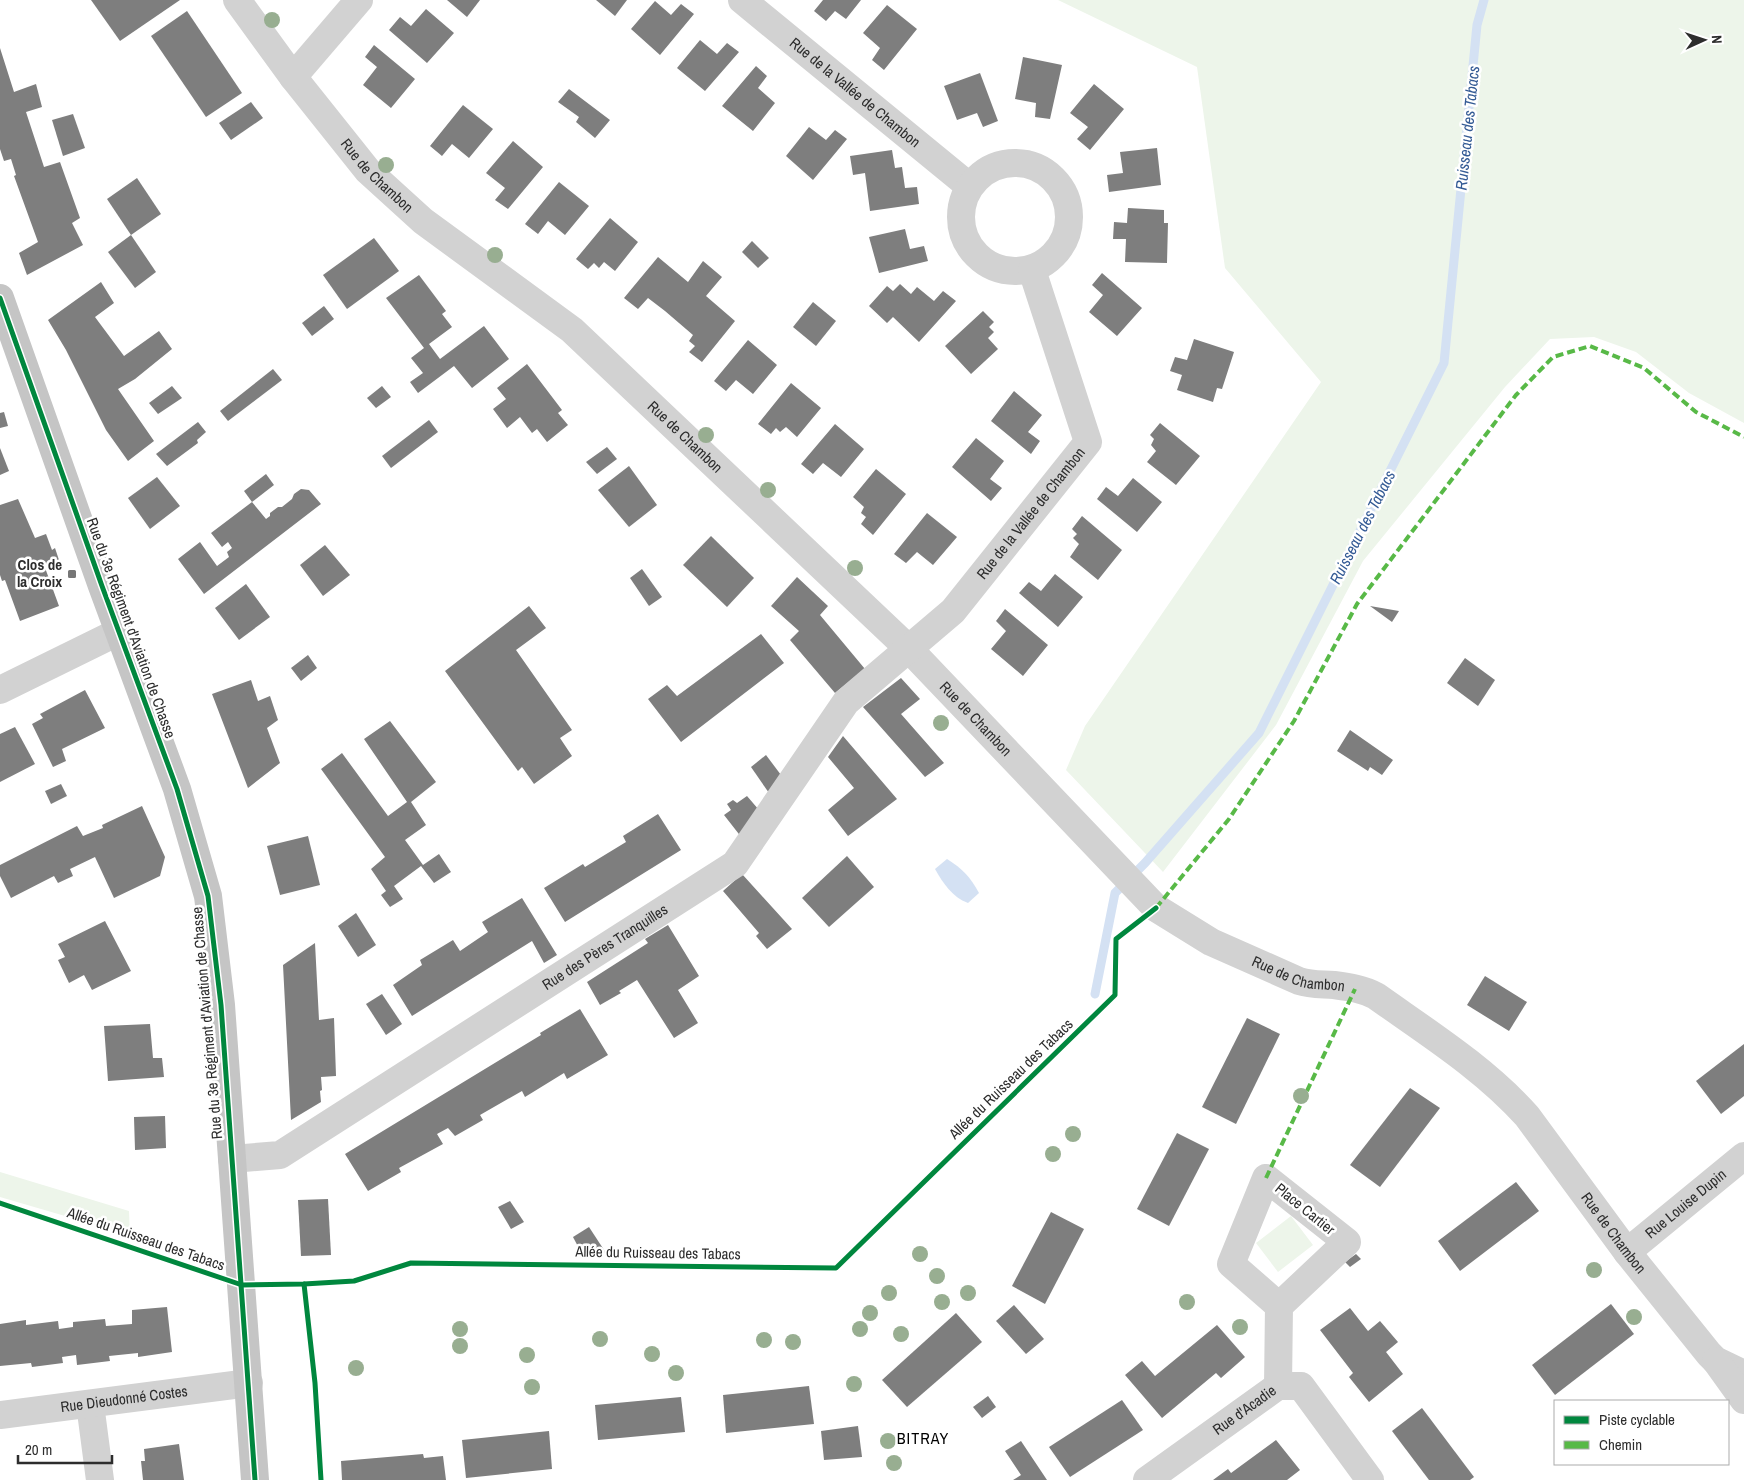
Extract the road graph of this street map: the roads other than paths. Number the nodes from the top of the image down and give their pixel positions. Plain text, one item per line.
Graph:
1 (237, 0) edge
2 (359, 0) edge
3 (742, 0) edge
4 (293, 77) junction
5 (969, 186) junction
6 (1032, 270) junction
7 (0, 298) edge
8 (118, 632) junction
9 (910, 650) junction
10 (0, 690) edge
11 (1744, 1156) edge
12 (232, 1159) junction
13 (1627, 1252) junction
14 (1279, 1306) junction
15 (1715, 1360) junction
16 (1744, 1374) edge
17 (249, 1383) junction
18 (1278, 1386) junction
19 (1744, 1400) edge
20 (90, 1404) junction
21 (0, 1415) edge
22 (100, 1480) edge
23 (255, 1480) edge
24 (1147, 1480) edge
25 (1370, 1480) edge

1 - 4 street, Rue de Chambon
2 - 4 street
3 - 5 street, Rue de la Vallée de Chambon
4 - 9 street, Rue de Chambon
5 - 6 street
5 - 6 street
6 - 9 street, Rue de la Vallée de Chambon
7 - 8 main road, Rue du 3e Régiment d'Aviation de Chasse
8 - 10 street
8 - 12 main road, Rue du 3e Régiment d'Aviation de Chasse
9 - 12 street, Rue des Pères Tranquilles
9 - 13 street, Rue de Chambon
11 - 13 street, Rue Louise Dupin
12 - 17 main road, Rue du 3e Régiment d'Aviation de Chasse
13 - 15 street, Rue de Chambon
14 - 14 street, Place Cartier
14 - 18 street
15 - 16 street, Rue de Chambon
15 - 19 street
17 - 20 street, Rue Dieudonné Costes
17 - 23 main road, Rue du 3e Régiment d'Aviation de Chasse
18 - 24 street, Rue d'Acadie
18 - 25 street, Rue d'Acadie
20 - 21 street, Rue Dieudonné Costes
20 - 22 street

